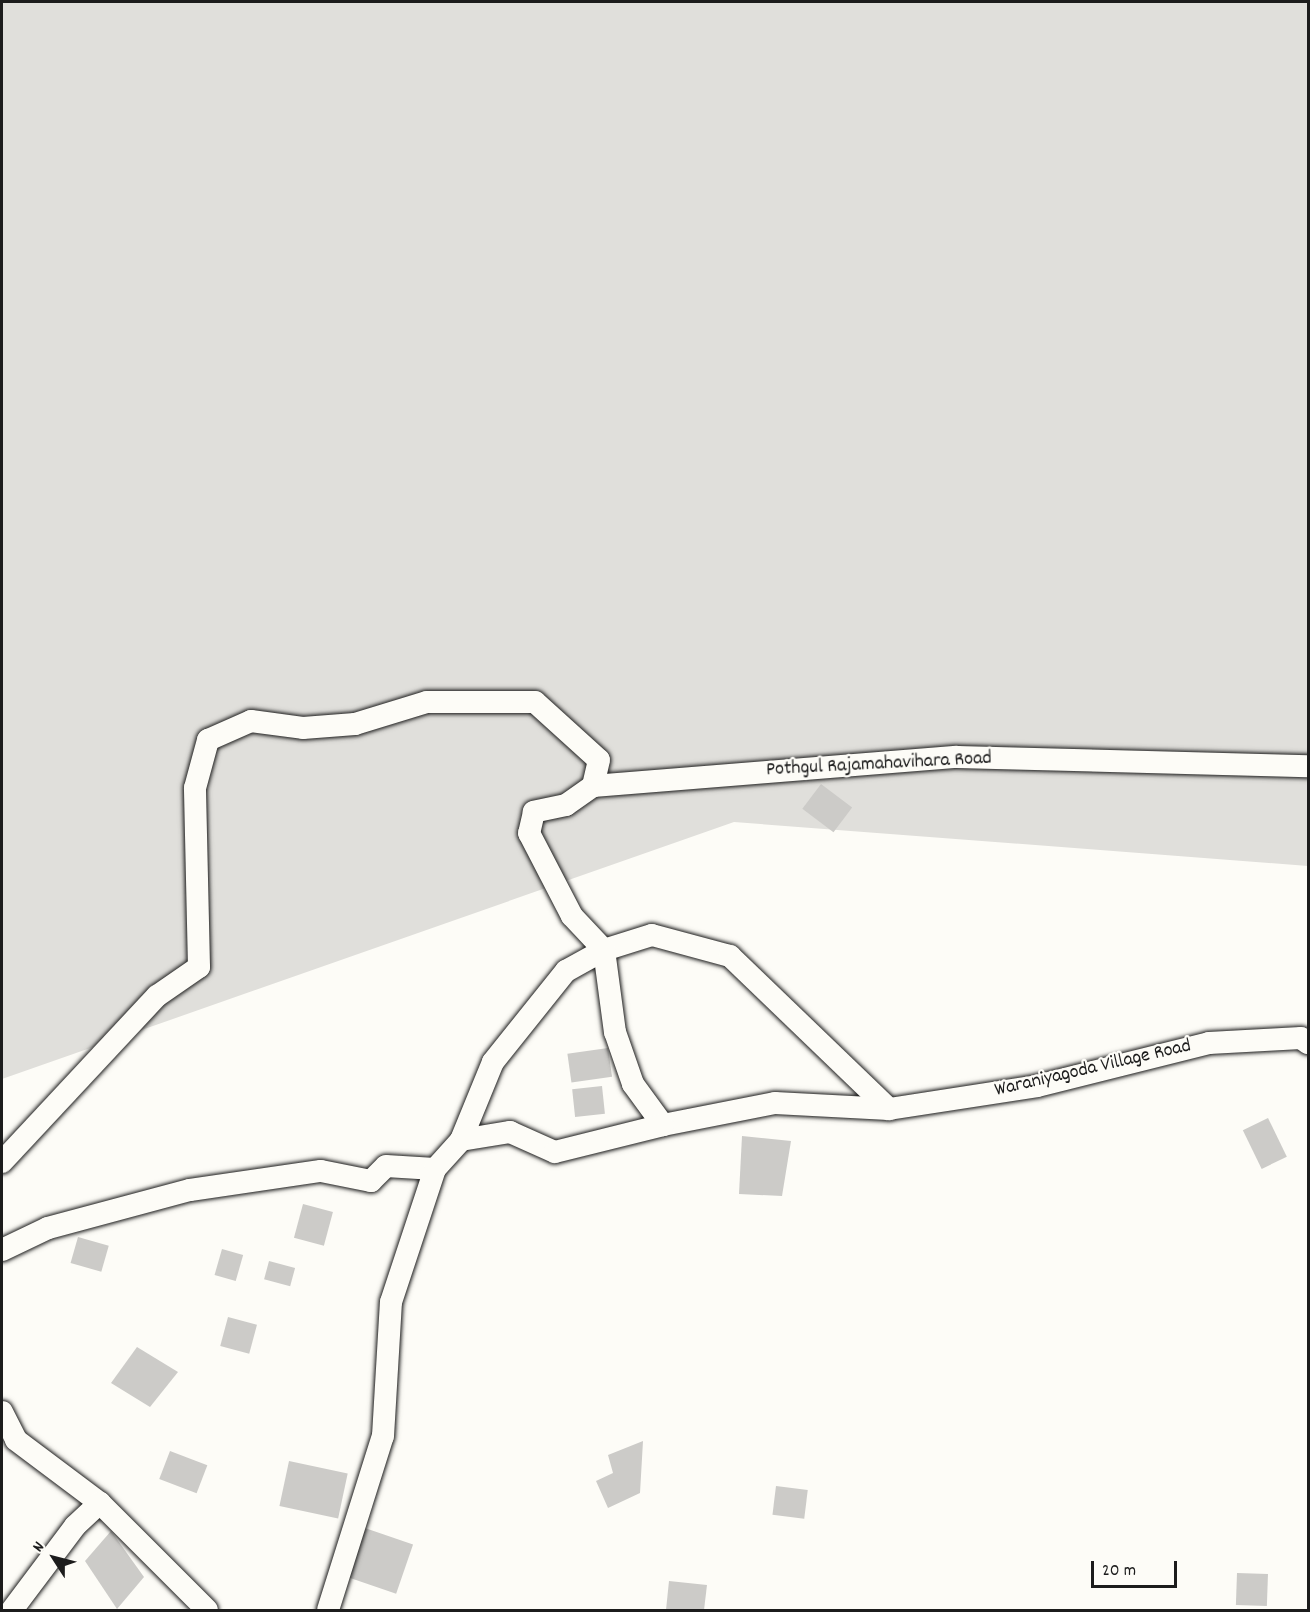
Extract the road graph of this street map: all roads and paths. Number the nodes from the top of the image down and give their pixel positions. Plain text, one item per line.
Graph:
1 (1308, 766) edge
2 (593, 786) junction
3 (604, 950) junction
4 (1308, 1043) edge
5 (889, 1109) junction
6 (663, 1125) junction
7 (461, 1140) junction
8 (2, 1162) edge
9 (435, 1169) junction
10 (2, 1250) edge
11 (2, 1412) edge
12 (9, 1445) edge
13 (100, 1503) junction
14 (12, 1611) edge
15 (207, 1611) edge
16 (328, 1611) edge

1 - 2 street, Pothgul Rajamahavihara Road
2 - 3 street
2 - 8 street
3 - 5 street
3 - 6 street
3 - 7 street
4 - 5 street, Waraniyagoda Village Road
5 - 6 street, Waraniyagoda Village Road
6 - 7 street, Waraniyagoda Village Road
7 - 9 street
9 - 10 street
9 - 16 street
11 - 12 street
12 - 13 street
13 - 14 street
13 - 15 street

